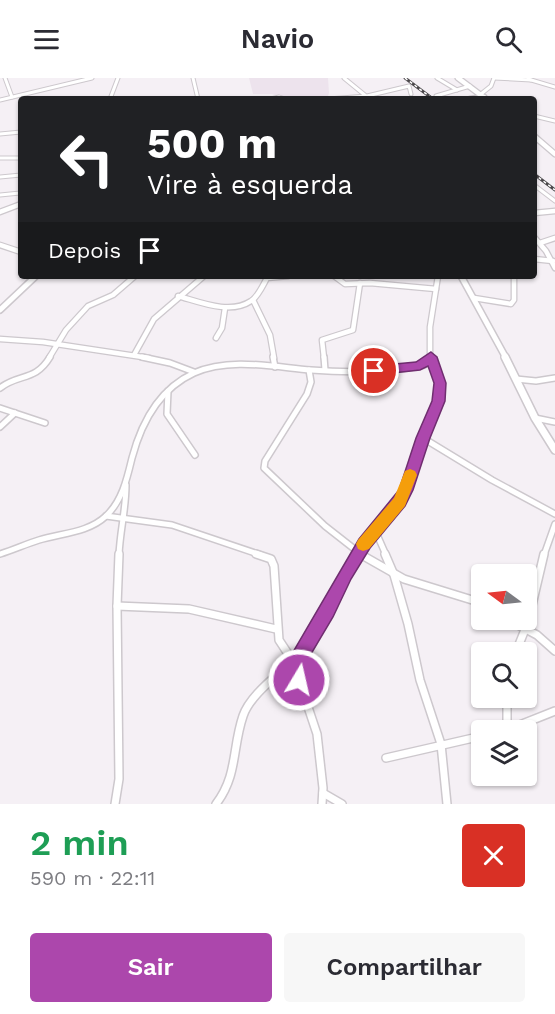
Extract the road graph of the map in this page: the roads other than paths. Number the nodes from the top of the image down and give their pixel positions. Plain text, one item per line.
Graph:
1 (5, 78) edge
2 (92, 78) edge
3 (118, 78) edge
4 (193, 78) edge
5 (344, 78) edge
6 (437, 78) edge
7 (458, 78) edge
8 (494, 78) edge
9 (529, 79) edge
10 (552, 79) edge
11 (547, 84) junction
12 (470, 86) junction
13 (555, 87) edge
14 (457, 90) junction
15 (411, 94) dead end
16 (111, 96) edge
17 (197, 96) edge
18 (366, 96) edge
19 (375, 96) edge
20 (436, 96) dead end
21 (483, 96) edge
22 (485, 96) edge
23 (12, 97) junction
24 (0, 100) edge
25 (537, 117) edge
26 (555, 121) edge
27 (18, 132) edge
28 (0, 134) edge
29 (537, 139) edge
30 (555, 154) edge
31 (0, 158) edge
32 (18, 160) edge
33 (18, 175) edge
34 (0, 177) edge
35 (537, 187) edge
36 (18, 194) edge
37 (0, 195) edge
38 (555, 201) edge
39 (18, 206) edge
40 (555, 211) edge
41 (0, 212) edge
42 (537, 213) edge
43 (555, 238) edge
44 (537, 240) edge
45 (540, 243) junction
46 (0, 245) edge
47 (18, 251) edge
48 (537, 259) edge
49 (553, 261) edge
50 (555, 268) edge
51 (33, 279) edge
52 (132, 279) edge
53 (200, 279) edge
54 (266, 279) edge
55 (338, 279) edge
56 (438, 279) edge
57 (463, 279) edge
58 (514, 279) edge
59 (360, 283) junction
60 (436, 289) junction
61 (178, 296) junction
62 (474, 298) junction
63 (253, 300) junction
64 (225, 308) junction
65 (0, 310) edge
66 (216, 338) dead end
67 (0, 339) edge
68 (56, 344) junction
69 (134, 355) junction
70 (431, 357) junction
71 (275, 367) junction
72 (309, 370) junction
73 (325, 370) junction
74 (194, 372) junction
75 (555, 378) edge
76 (516, 379) junction
77 (0, 388) edge
78 (164, 399) junction
79 (0, 408) edge
80 (15, 412) junction
81 (535, 418) junction
82 (554, 421) edge
83 (45, 423) dead end
84 (0, 428) edge
85 (423, 438) junction
86 (555, 450) edge
87 (195, 455) dead end
88 (126, 481) junction
89 (555, 514) edge
90 (106, 516) junction
91 (122, 519) junction
92 (555, 524) edge
93 (375, 530) junction
94 (357, 553) junction
95 (0, 554) edge
96 (394, 575) junction
97 (537, 581) edge
98 (471, 600) edge
99 (117, 606) junction
100 (276, 629) junction
101 (528, 630) edge
102 (555, 651) edge
103 (292, 661) junction
104 (298, 669) junction
105 (507, 708) edge
106 (555, 711) edge
107 (471, 738) edge
108 (441, 744) junction
109 (386, 758) dead end
110 (323, 793) junction
111 (115, 804) edge
112 (216, 804) edge
113 (322, 804) edge
114 (342, 804) edge
115 (447, 804) edge

1 - 23 street
2 - 23 street
3 - 16 street
4 - 17 street
5 - 18 street
6 - 14 street
7 - 12 street
8 - 9 street
8 - 22 street
9 - 11 street
10 - 11 street
11 - 13 street
12 - 14 street
12 - 21 street
14 - 20 street
15 - 19 street
23 - 24 street
25 - 26 street
27 - 28 street
29 - 30 street
31 - 32 street
33 - 34 street
35 - 38 street
36 - 37 street
39 - 41 street
40 - 42 street
43 - 45 street
44 - 45 street
45 - 49 street
46 - 47 street
48 - 49 street
49 - 50 street
51 - 65 street
52 - 68 street
53 - 61 street
54 - 63 street
55 - 59 street
56 - 60 street
57 - 62 street
58 - 62 street
59 - 60 street
59 - 73 street
60 - 70 street
61 - 64 street
61 - 69 street
62 - 76 street
63 - 64 street
63 - 71 street
64 - 66 street
67 - 68 street
68 - 69 street
68 - 77 street
69 - 74 street
70 - 73 street
70 - 85 street
71 - 72 street
71 - 74 street
72 - 73 street
72 - 94 street
74 - 78 street
75 - 76 street
76 - 81 street
78 - 87 street
78 - 88 street
79 - 80 street
80 - 83 street
80 - 84 street
81 - 82 street
81 - 86 street
85 - 89 street
85 - 93 street
88 - 90 street
88 - 91 street
90 - 91 street
90 - 95 street
91 - 99 street
91 - 100 street
92 - 97 street
93 - 94 street
93 - 96 street
94 - 96 street
94 - 104 street
96 - 98 street
96 - 108 street
99 - 100 street
99 - 111 street
100 - 103 street
101 - 102 street
103 - 104 street
103 - 112 street
104 - 110 street
105 - 106 street
107 - 108 street
108 - 109 street
108 - 115 street
110 - 113 street
110 - 114 street

